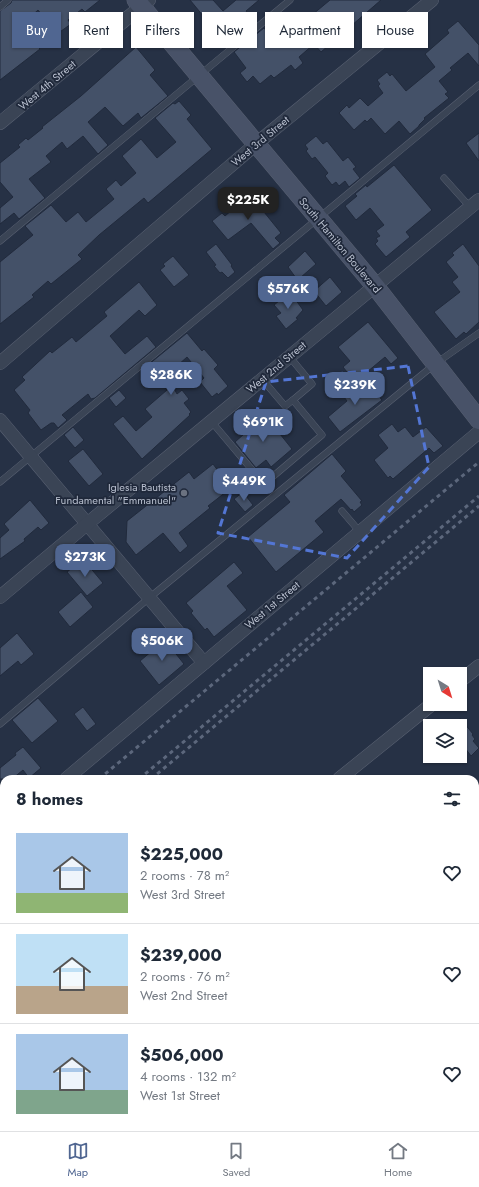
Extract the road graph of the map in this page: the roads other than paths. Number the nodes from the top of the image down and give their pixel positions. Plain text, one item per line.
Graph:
1 (8, 0) edge
2 (290, 0) edge
3 (432, 0) edge
4 (142, 2) edge
5 (0, 7) edge
6 (199, 75) junction
7 (479, 85) edge
8 (0, 123) edge
9 (256, 144) junction
10 (444, 178) dead end
11 (474, 203) edge
12 (319, 219) junction
13 (0, 241) edge
14 (375, 286) junction
15 (479, 333) edge
16 (289, 356) junction
17 (0, 363) edge
18 (435, 364) junction
19 (262, 379) junction
20 (293, 400) junction
21 (0, 420) edge
22 (479, 420) edge
23 (211, 421) junction
24 (479, 432) edge
25 (31, 457) junction
26 (0, 482) edge
27 (342, 511) dead end
28 (86, 524) junction
29 (360, 532) junction
30 (0, 597) edge
31 (149, 598) junction
32 (204, 663) junction
33 (479, 666) edge
34 (467, 675) edge
35 (423, 711) edge
36 (0, 724) edge
37 (71, 775) edge
38 (344, 775) edge

1 - 5 lane
2 - 6 lane
3 - 9 street, West 3rd Street
4 - 6 street, South Hamilton Boulevard
4 - 8 street, West 4th Street
6 - 9 street, South Hamilton Boulevard
6 - 13 lane
7 - 12 lane
9 - 12 street, South Hamilton Boulevard
9 - 17 street, West 3rd Street
10 - 11 lane
11 - 14 street, West 2nd Street
12 - 14 street, South Hamilton Boulevard
12 - 25 lane
14 - 16 street, West 2nd Street
14 - 18 street, South Hamilton Boulevard
15 - 18 lane
16 - 19 street, West 2nd Street
16 - 20 lane
18 - 22 street, South Hamilton Boulevard
18 - 31 lane
19 - 20 lane
19 - 23 street, West 2nd Street
20 - 23 lane
21 - 25 street
23 - 28 street, West 2nd Street
24 - 29 street, West 1st Street
25 - 26 lane
25 - 28 street
27 - 29 lane
28 - 30 street, West 2nd Street
28 - 31 street
29 - 32 street, West 1st Street
31 - 32 street
31 - 36 lane
32 - 37 street, West 1st Street
33 - 34 street
35 - 38 street

